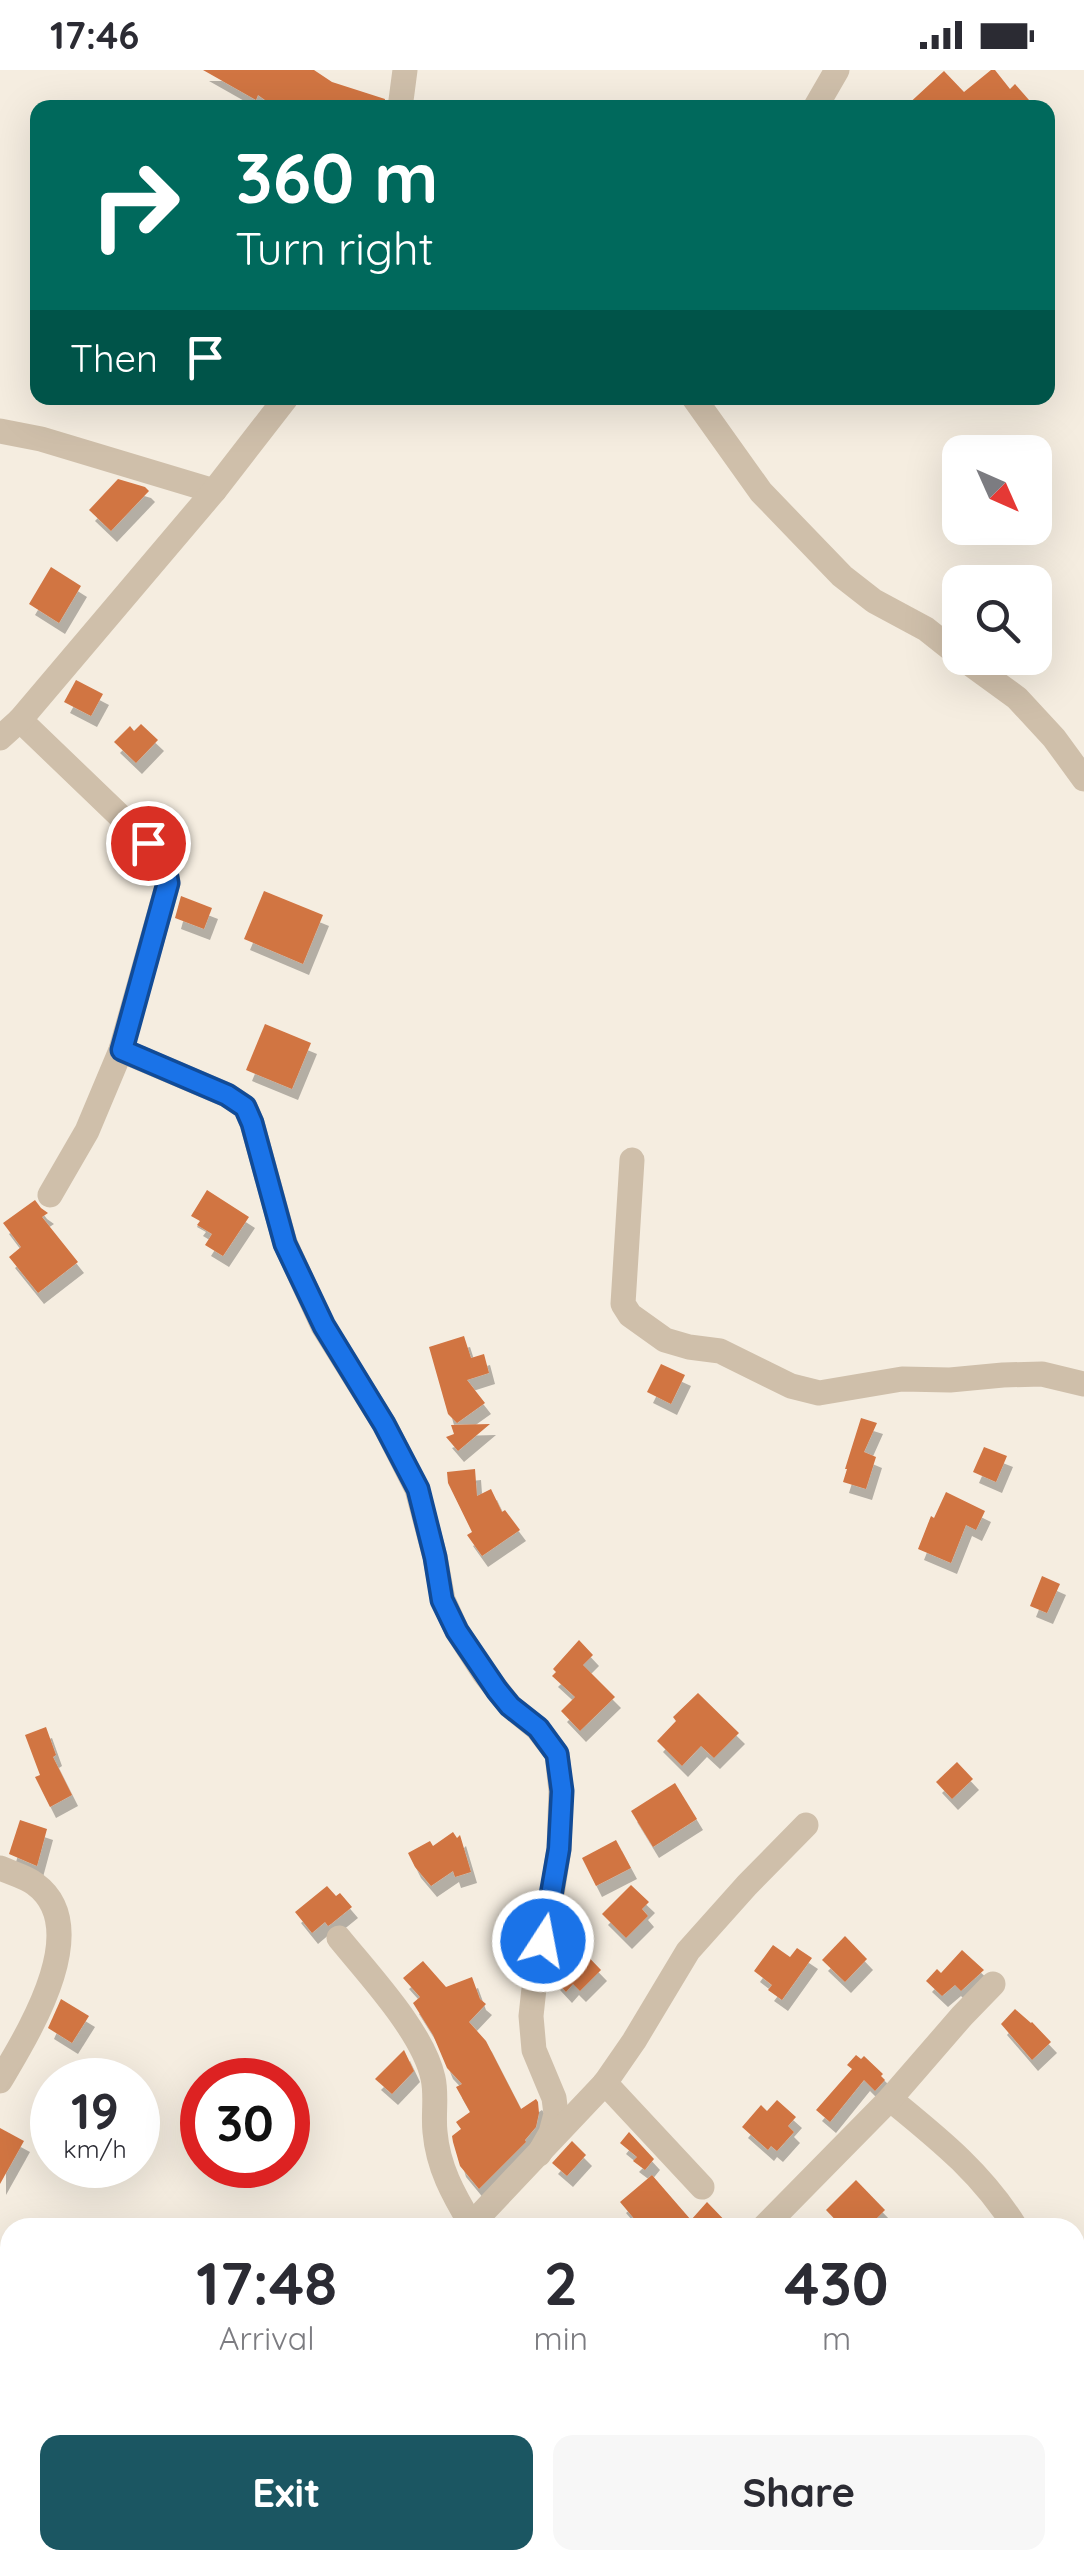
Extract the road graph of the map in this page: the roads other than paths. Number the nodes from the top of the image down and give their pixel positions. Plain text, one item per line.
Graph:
1 (405, 70) edge
2 (837, 70) edge
3 (401, 100) edge
4 (820, 100) edge
5 (281, 405) edge
6 (699, 405) edge
7 (0, 431) edge
8 (214, 491) junction
9 (942, 642) edge
10 (986, 675) edge
11 (20, 720) junction
12 (0, 738) edge
13 (1084, 779) edge
14 (122, 1050) junction
15 (632, 1160) dead end
16 (50, 1195) dead end
17 (1084, 1384) edge
18 (806, 1825) dead end
19 (0, 1868) edge
20 (339, 1938) dead end
21 (993, 1984) dead end
22 (34, 2023) junction
23 (46, 2047) dead end
24 (0, 2080) edge
25 (604, 2083) junction
26 (890, 2099) junction
27 (539, 2154) junction
28 (702, 2186) dead end
29 (466, 2218) edge
30 (478, 2218) edge
31 (774, 2218) edge
32 (1010, 2218) edge

1 - 3 street
2 - 4 street
5 - 8 street
6 - 9 street
7 - 8 street
8 - 11 street
10 - 13 street
11 - 12 street
11 - 14 street
14 - 16 street
14 - 27 street
15 - 17 street
18 - 25 street
19 - 22 street
20 - 29 street
21 - 26 street
22 - 23 street
22 - 24 street
25 - 27 street
25 - 28 street
26 - 31 street
26 - 32 street
27 - 30 street

